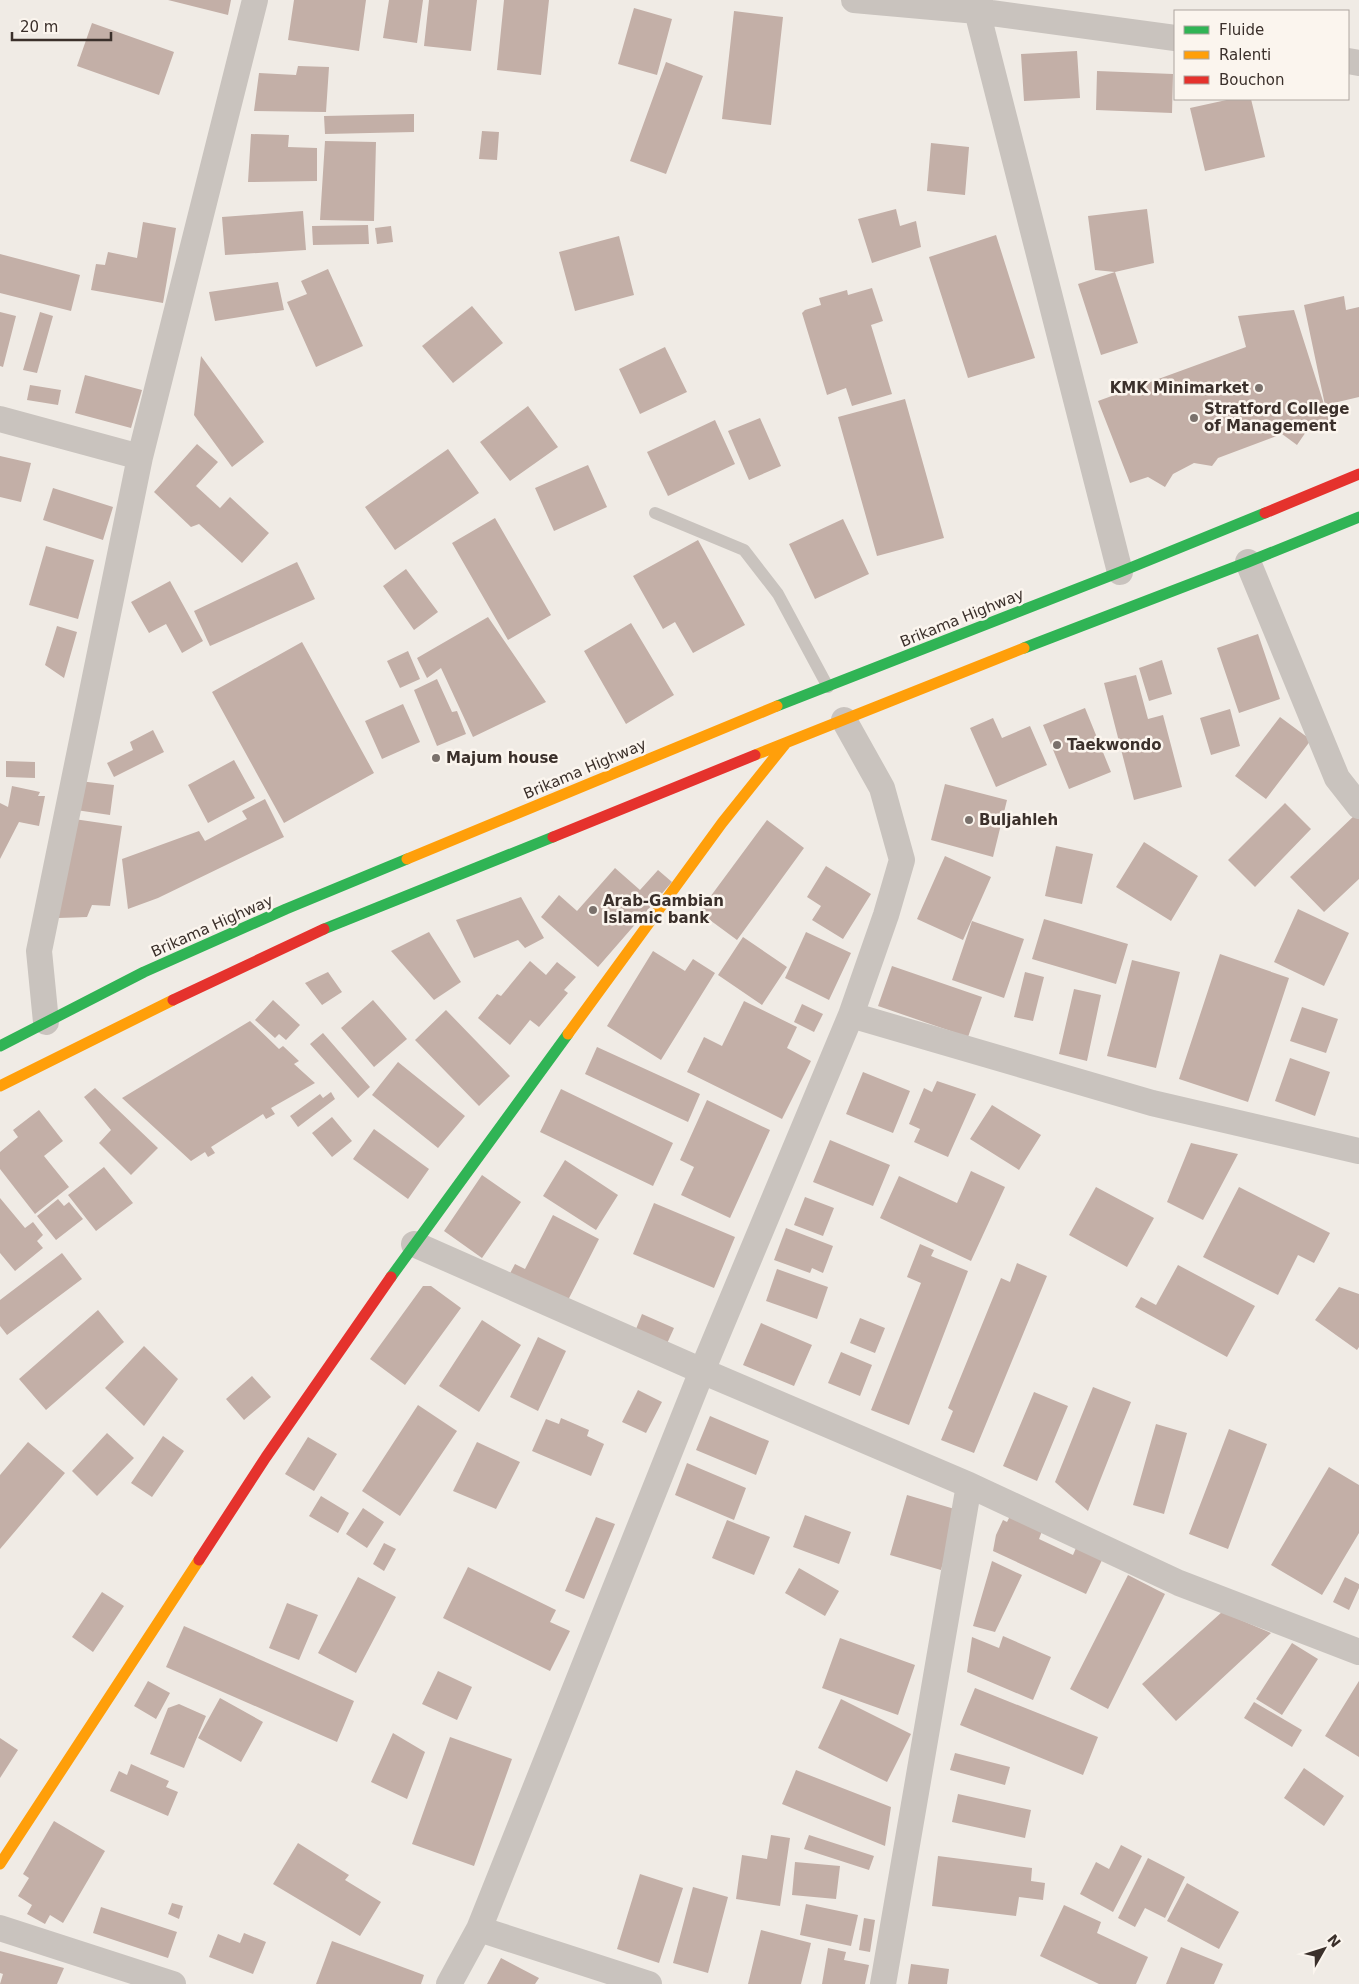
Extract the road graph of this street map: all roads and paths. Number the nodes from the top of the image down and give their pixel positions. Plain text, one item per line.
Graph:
1 (255, 0) edge
2 (854, 0) edge
3 (979, 5) edge
4 (1174, 38) edge
5 (0, 419) edge
6 (140, 457) junction
7 (1359, 474) edge
8 (655, 513) dead end
9 (1359, 518) edge
10 (1248, 562) junction
11 (1120, 572) junction
12 (828, 686) junction
13 (844, 720) junction
14 (786, 743) junction
15 (1359, 806) edge
16 (851, 1015) junction
17 (46, 1022) junction
18 (0, 1046) edge
19 (0, 1086) edge
20 (1359, 1151) edge
21 (414, 1244) junction
22 (702, 1371) junction
23 (969, 1484) junction
24 (1359, 1652) edge
25 (0, 1864) edge
26 (0, 1928) edge
27 (479, 1928) junction
28 (173, 1984) edge
29 (449, 1984) edge
30 (649, 1984) edge
31 (883, 1984) edge

1 - 6 street
2 - 3 street
3 - 4 street
3 - 11 street
5 - 6 street
6 - 17 street
7 - 11 main road, Brikama Highway
8 - 12 lane
9 - 10 main road
10 - 13 main road
10 - 15 street
11 - 12 main road, Brikama Highway
12 - 17 main road, Brikama Highway
13 - 14 main road
13 - 16 street
14 - 19 main road
14 - 21 main road
16 - 20 street
16 - 22 street
17 - 18 main road, Brikama Highway
21 - 22 street
21 - 25 main road
22 - 23 street
22 - 27 street
23 - 24 street
23 - 31 street
26 - 28 street
27 - 29 street
27 - 30 street

